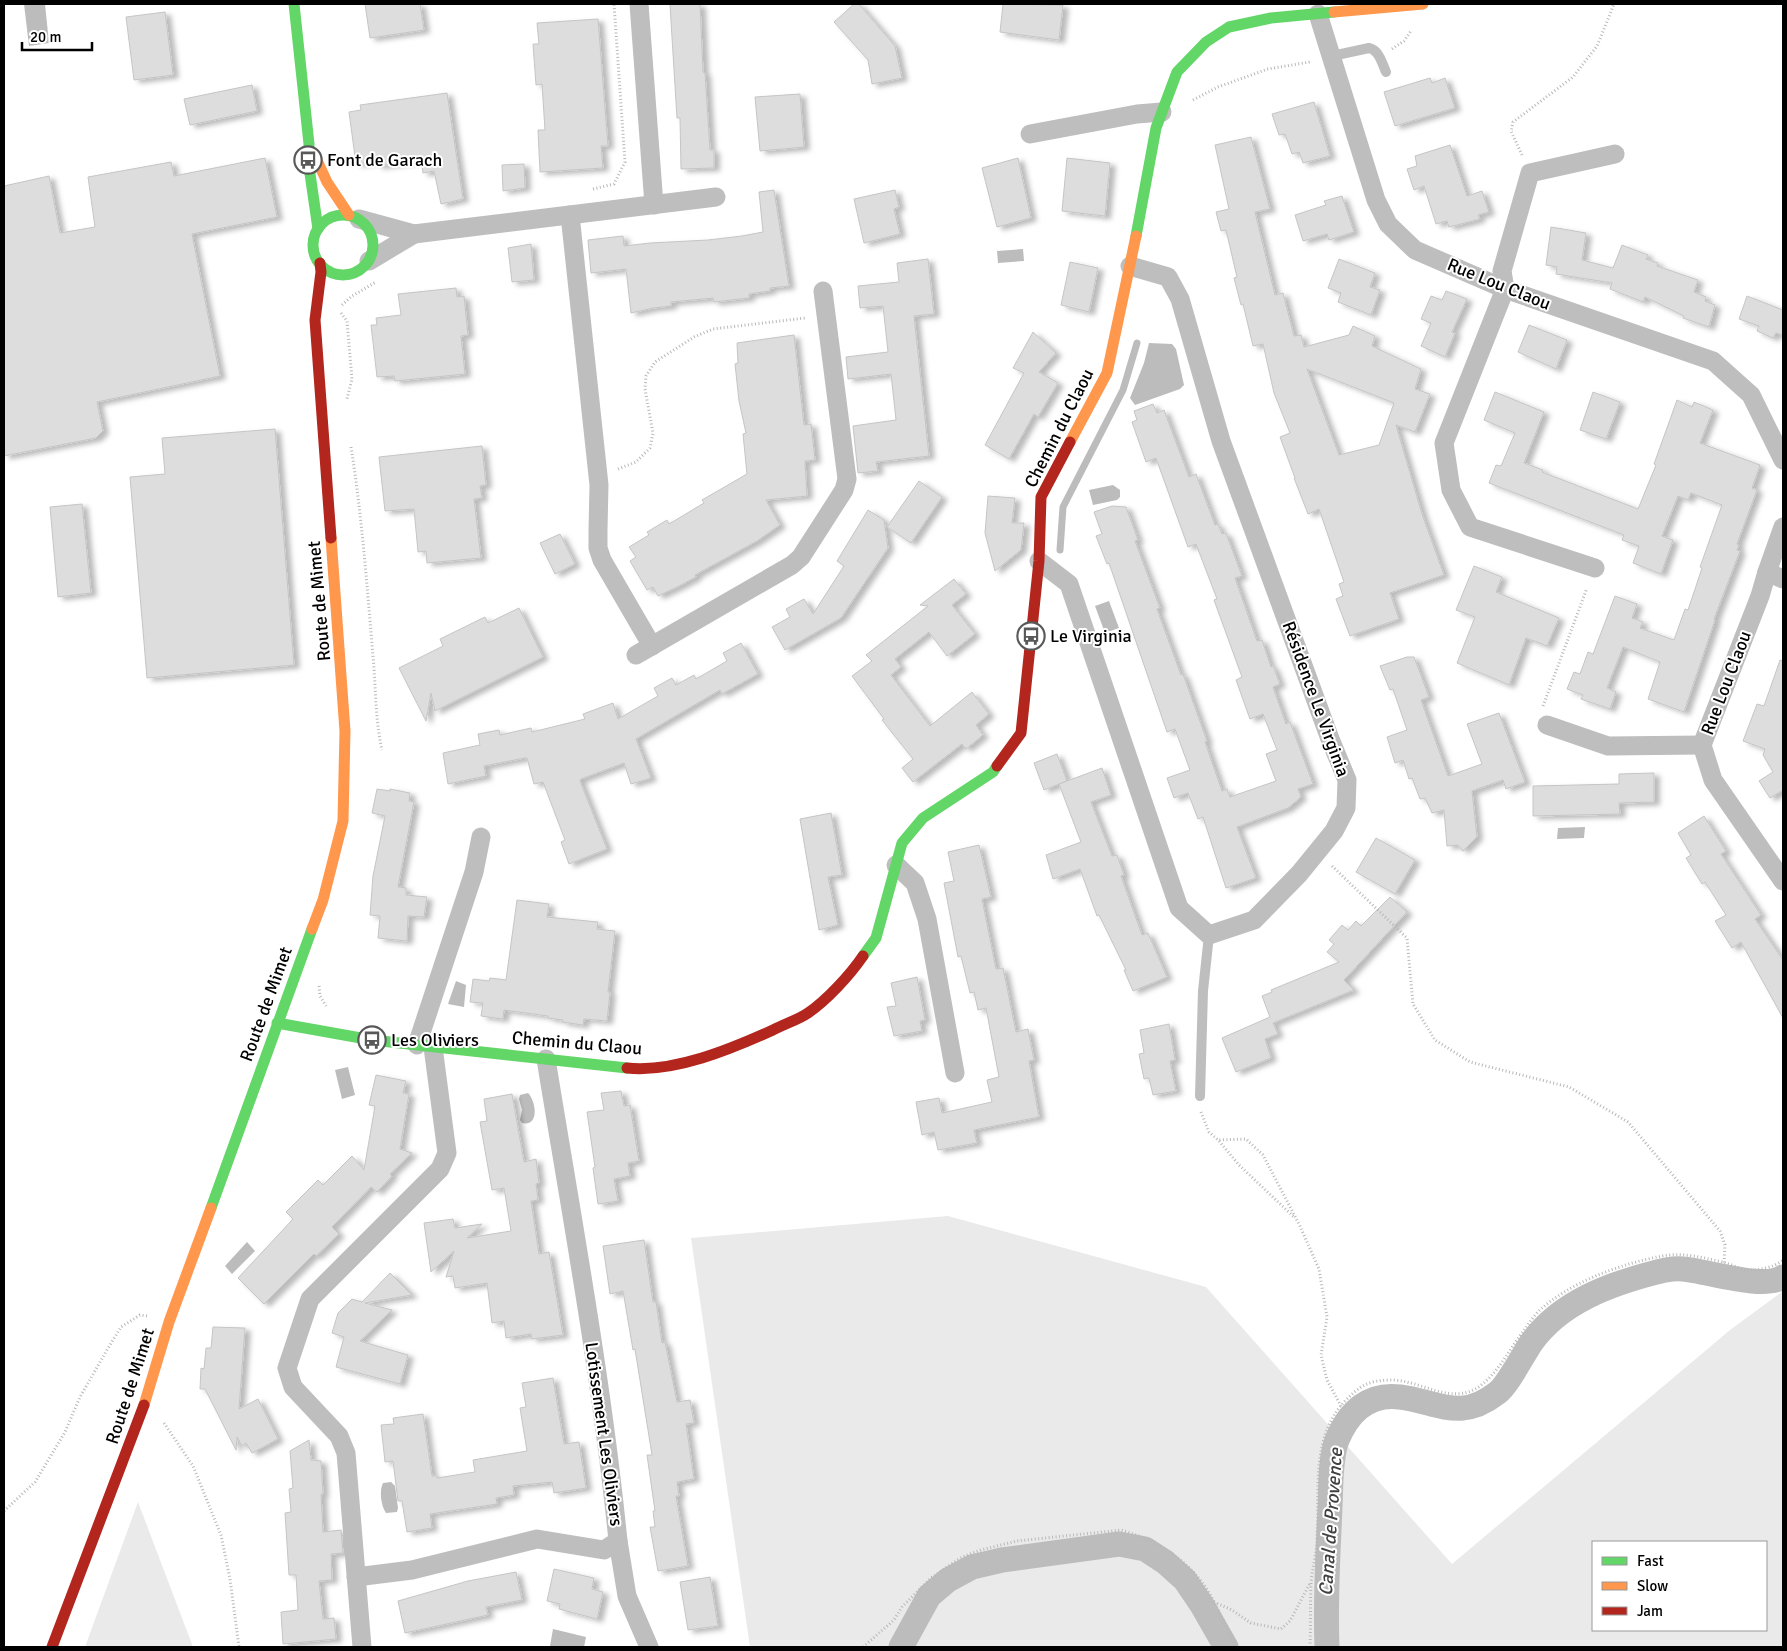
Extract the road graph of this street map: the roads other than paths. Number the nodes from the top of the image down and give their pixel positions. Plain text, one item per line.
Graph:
1 (294, 4) edge
2 (639, 4) edge
3 (1423, 4) edge
4 (1256, 13) edge
5 (1318, 14) junction
6 (1332, 56) junction
7 (1386, 72) dead end
8 (1162, 112) junction
9 (1030, 134) dead end
10 (309, 144) junction
11 (1616, 154) dead end
12 (716, 197) dead end
13 (654, 205) junction
14 (570, 215) junction
15 (354, 217) junction
16 (318, 229) junction
17 (414, 234) junction
18 (368, 261) junction
19 (320, 263) junction
20 (1130, 266) junction
21 (353, 273) junction
22 (342, 290) dead end
23 (1505, 290) junction
24 (823, 291) dead end
25 (327, 320) dead end
26 (317, 343) junction
27 (1783, 460) edge
28 (1783, 527) edge
29 (1039, 561) junction
30 (1595, 568) road end
31 (1775, 576) edge
32 (652, 646) junction
33 (636, 656) dead end
34 (1547, 725) road end
35 (1702, 745) junction
36 (482, 837) dead end
37 (896, 865) junction
38 (1783, 881) edge
39 (1209, 935) junction
40 (277, 1023) junction
41 (425, 1046) junction
42 (546, 1059) junction
43 (955, 1073) dead end
44 (1200, 1096) road end
45 (618, 1541) junction
46 (356, 1577) junction
47 (52, 1647) edge
48 (362, 1647) edge
49 (649, 1647) edge

1 - 10 street
2 - 13 street
3 - 5 street, Chemin du Claou
4 - 5 street, Chemin du Claou
4 - 8 street, Chemin du Claou
5 - 6 street, Rue Lou Claou
6 - 7 lane
6 - 23 street, Rue Lou Claou
8 - 9 street
8 - 20 street, Chemin du Claou
10 - 15 street
10 - 16 street
11 - 23 street
12 - 13 street
13 - 14 street
14 - 17 street
14 - 32 street
15 - 16 street
15 - 17 street
15 - 18 street
16 - 19 street
17 - 18 street
18 - 21 street
19 - 21 street
19 - 26 street, Route de Mimet
20 - 29 street, Chemin du Claou
20 - 39 street, Résidence Le Virginia
21 - 22 street
23 - 27 street, Rue Lou Claou
23 - 30 street
24 - 32 street
25 - 26 street, Route de Mimet
26 - 40 street, Route de Mimet
28 - 31 street, Rue Lou Claou
29 - 37 street, Chemin du Claou
29 - 39 street
31 - 35 street, Rue Lou Claou
32 - 33 street
34 - 35 street
35 - 38 street, Rue Lou Claou
36 - 41 street
37 - 42 street, Chemin du Claou
37 - 43 street
39 - 44 lane
40 - 41 street, Chemin du Claou
40 - 47 street, Route de Mimet
41 - 42 street, Chemin du Claou
41 - 46 street
42 - 45 street, Lotissement Les Oliviers
45 - 46 street, Lotissement Les Oliviers
45 - 49 street
46 - 48 street

